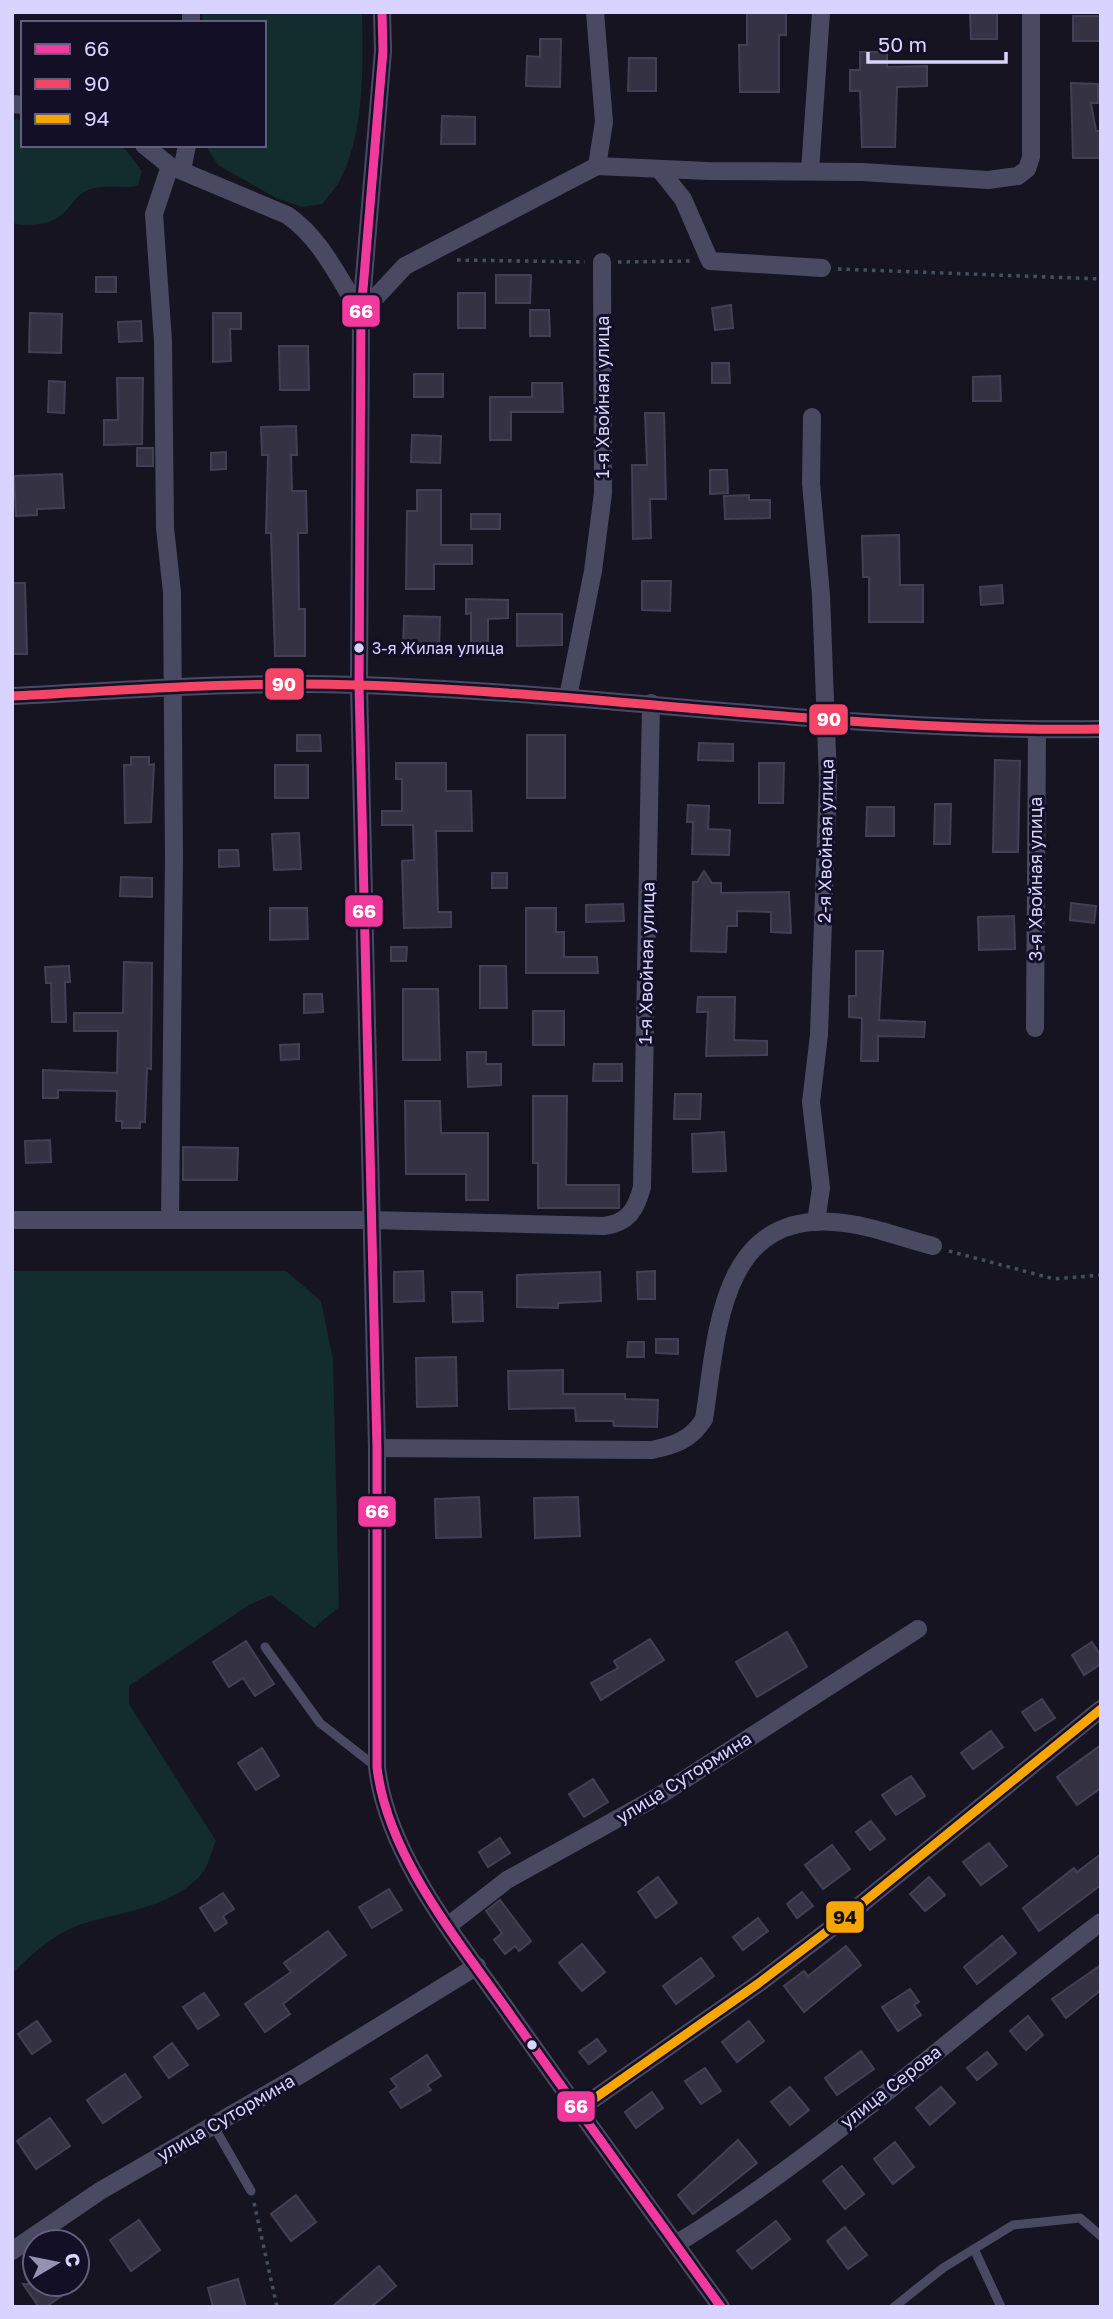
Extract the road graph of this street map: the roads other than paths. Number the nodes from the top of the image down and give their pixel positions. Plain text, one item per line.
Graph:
1 (382, 12) edge
2 (595, 12) edge
3 (821, 12) edge
4 (1031, 12) edge
5 (147, 147) edge
6 (186, 147) edge
7 (597, 166) junction
8 (176, 169) junction
9 (659, 169) junction
10 (810, 171) junction
11 (602, 262) road end
12 (822, 268) road end
13 (361, 313) junction
14 (812, 417) dead end
15 (359, 685) junction
16 (172, 686) junction
17 (12, 696) edge
18 (569, 698) junction
19 (651, 703) junction
20 (827, 717) junction
21 (1101, 729) edge
22 (1037, 730) junction
23 (1035, 1028) dead end
24 (170, 1219) junction
25 (12, 1220) edge
26 (371, 1220) junction
27 (816, 1222) junction
28 (933, 1247) road end
29 (377, 1448) junction
30 (918, 1629) dead end
31 (265, 1647) dead end
32 (1101, 1709) edge
33 (377, 1767) junction
34 (1101, 1922) edge
35 (449, 1925) junction
36 (477, 1966) junction
37 (578, 2110) junction
38 (213, 2125) junction
39 (251, 2191) road end
40 (1101, 2236) edge
41 (676, 2244) junction
42 (974, 2249) junction
43 (12, 2250) edge
44 (721, 2307) edge
45 (894, 2307) edge
46 (1001, 2307) edge

1 - 13 street
2 - 7 street
3 - 10 street
4 - 10 street
5 - 8 street
6 - 8 street
7 - 9 street
7 - 13 street
8 - 13 street
8 - 16 street
9 - 10 street
9 - 12 street
11 - 18 street, 1-я Хвойная улица
13 - 15 street
14 - 20 street, 2-я Хвойная улица
15 - 16 street
15 - 18 street
15 - 26 street
16 - 17 street
16 - 24 street
18 - 19 street
19 - 20 street
19 - 26 street, 1-я Хвойная улица
20 - 22 street
20 - 27 street, 2-я Хвойная улица
21 - 22 street
22 - 23 street, 3-я Хвойная улица
24 - 25 street
24 - 26 street
26 - 29 street
27 - 28 street
27 - 29 street
29 - 33 street
30 - 35 street, улица Сутормина
31 - 33 lane
32 - 37 street
33 - 35 street
34 - 41 street, улица Серова
35 - 36 street
36 - 37 street
36 - 38 street, улица Сутормина
37 - 41 street
38 - 39 lane
38 - 43 street, улица Сутормина
40 - 42 lane
41 - 44 street
42 - 45 lane
42 - 46 lane

